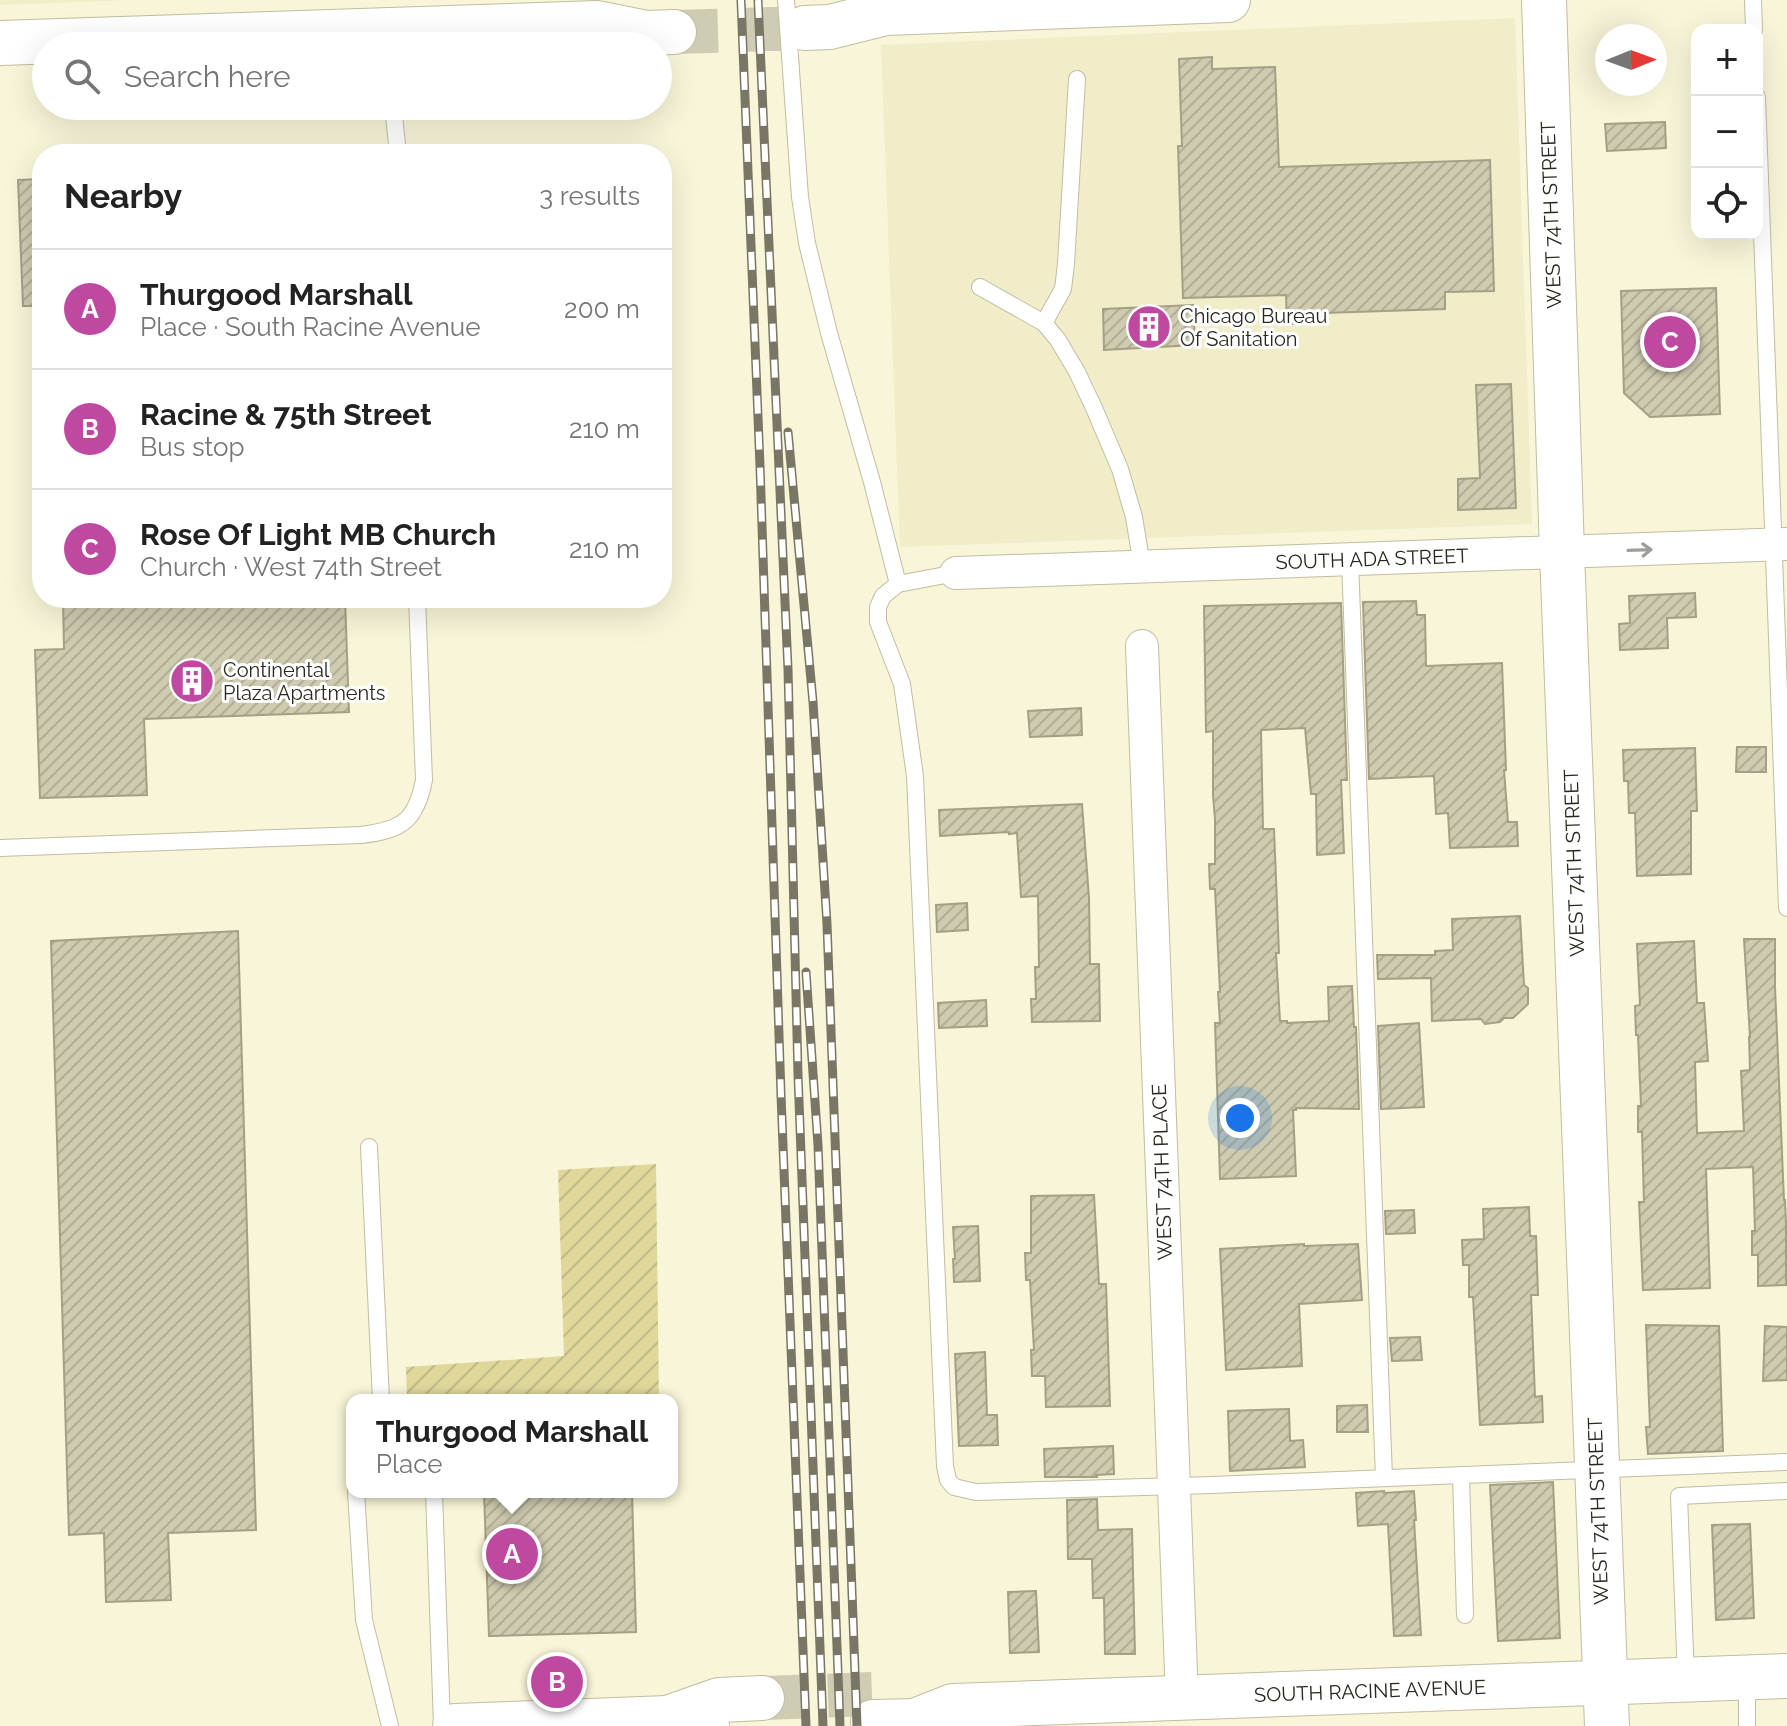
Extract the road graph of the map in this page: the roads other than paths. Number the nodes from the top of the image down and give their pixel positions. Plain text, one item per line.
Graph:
1 (840, 0) tunnel mouth
2 (1228, 0) edge
3 (1544, 0) edge
4 (1753, 0) edge
5 (886, 13) junction
6 (796, 14) edge
7 (674, 17) tunnel mouth
8 (1754, 24) edge
9 (473, 32) edge
10 (642, 32) tunnel mouth
11 (649, 32) edge
12 (0, 43) edge
13 (32, 43) edge
14 (1077, 79) dead end
15 (394, 120) edge
16 (397, 144) edge
17 (1761, 168) edge
18 (980, 287) dead end
19 (1044, 323) junction
20 (1780, 544) edge
21 (1562, 552) junction
22 (1350, 560) junction
23 (1142, 566) junction
24 (956, 573) joint
25 (898, 584) junction
26 (417, 608) edge
27 (1142, 646) dead end
28 (0, 848) edge
29 (1787, 908) edge
30 (369, 1147) dead end
31 (381, 1394) edge
32 (1787, 1462) edge
33 (1597, 1469) junction
34 (1461, 1475) junction
35 (1384, 1478) junction
36 (1174, 1487) junction
37 (1787, 1491) edge
38 (356, 1498) edge
39 (434, 1498) edge
40 (1465, 1615) dead end
41 (1767, 1676) edge
42 (1686, 1679) junction
43 (1605, 1682) junction
44 (762, 1698) tunnel mouth
45 (1170, 1703) junction
46 (873, 1708) tunnel mouth
47 (681, 1723) edge
48 (390, 1726) edge
49 (442, 1726) edge
50 (455, 1726) edge
51 (1607, 1726) edge
52 (1747, 1726) edge

1 - 5 street
2 - 5 street
3 - 21 street, WEST 74TH STREET
4 - 8 lane
5 - 6 street
6 - 25 lane
7 - 11 street
9 - 10 street
12 - 13 street
14 - 19 lane
15 - 16 lane
17 - 20 lane
18 - 19 lane
19 - 23 lane
21 -> 20 street, SOUTH ADA STREET
20 - 29 lane
21 - 22 street, SOUTH ADA STREET
21 - 33 street, WEST 74TH STREET
22 - 23 street, SOUTH ADA STREET
22 - 35 lane
23 - 24 street, SOUTH ADA STREET
24 - 25 lane
25 - 36 lane
26 - 28 lane
27 - 36 street, WEST 74TH PLACE
30 - 31 lane
32 - 33 lane
33 - 34 lane
33 - 43 street, WEST 74TH STREET
34 - 35 lane
34 - 40 lane
35 - 36 lane
36 - 45 street, WEST 74TH PLACE
37 - 42 lane
38 - 48 lane
39 - 49 lane
41 - 42 street, SOUTH RACINE AVENUE
41 - 52 lane
42 - 43 street, SOUTH RACINE AVENUE
43 - 45 street, SOUTH RACINE AVENUE
43 - 51 street, WEST 74TH STREET
44 - 47 street
45 - 46 street, SOUTH RACINE AVENUE
47 - 50 street

